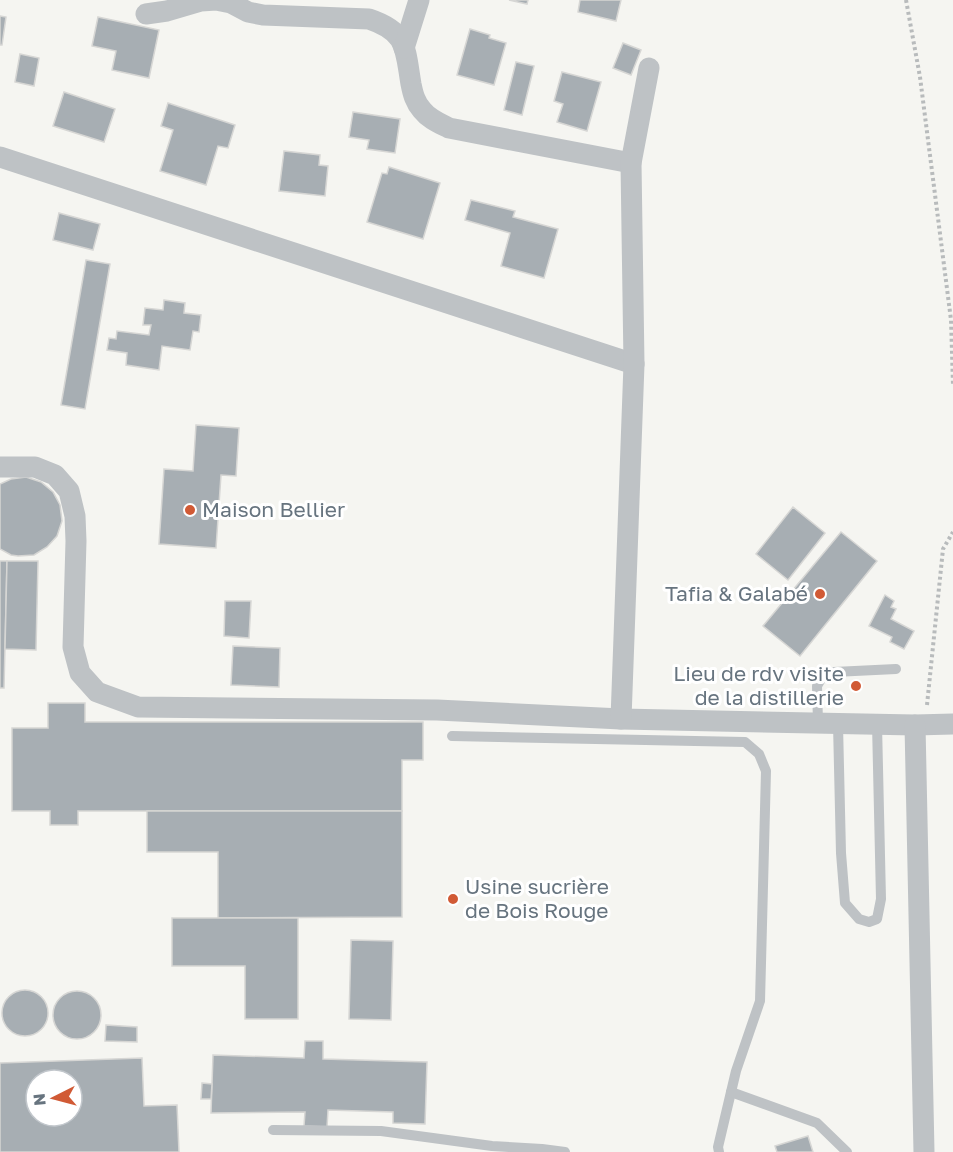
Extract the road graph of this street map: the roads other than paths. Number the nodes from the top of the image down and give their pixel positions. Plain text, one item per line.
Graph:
1 (419, 0) edge
2 (146, 14) dead end
3 (404, 48) junction
4 (649, 68) dead end
5 (0, 157) edge
6 (631, 163) junction
7 (634, 364) junction
8 (0, 467) edge
9 (896, 669) dead end
10 (621, 719) junction
11 (828, 724) junction
12 (877, 724) junction
13 (953, 724) edge
14 (915, 725) junction
15 (452, 736) dead end
16 (731, 1092) junction
17 (273, 1130) dead end
18 (565, 1152) edge
19 (719, 1152) edge
20 (847, 1152) edge
21 (924, 1152) edge

1 - 3 street
2 - 3 street
3 - 6 street
4 - 6 street
5 - 7 street
6 - 7 street
7 - 10 street
8 - 10 street
9 - 11 lane
10 - 11 street
11 - 12 street
11 - 12 lane
12 - 14 street
13 - 14 street
14 - 21 street
15 - 16 lane
16 - 19 lane
16 - 20 lane
17 - 18 lane

